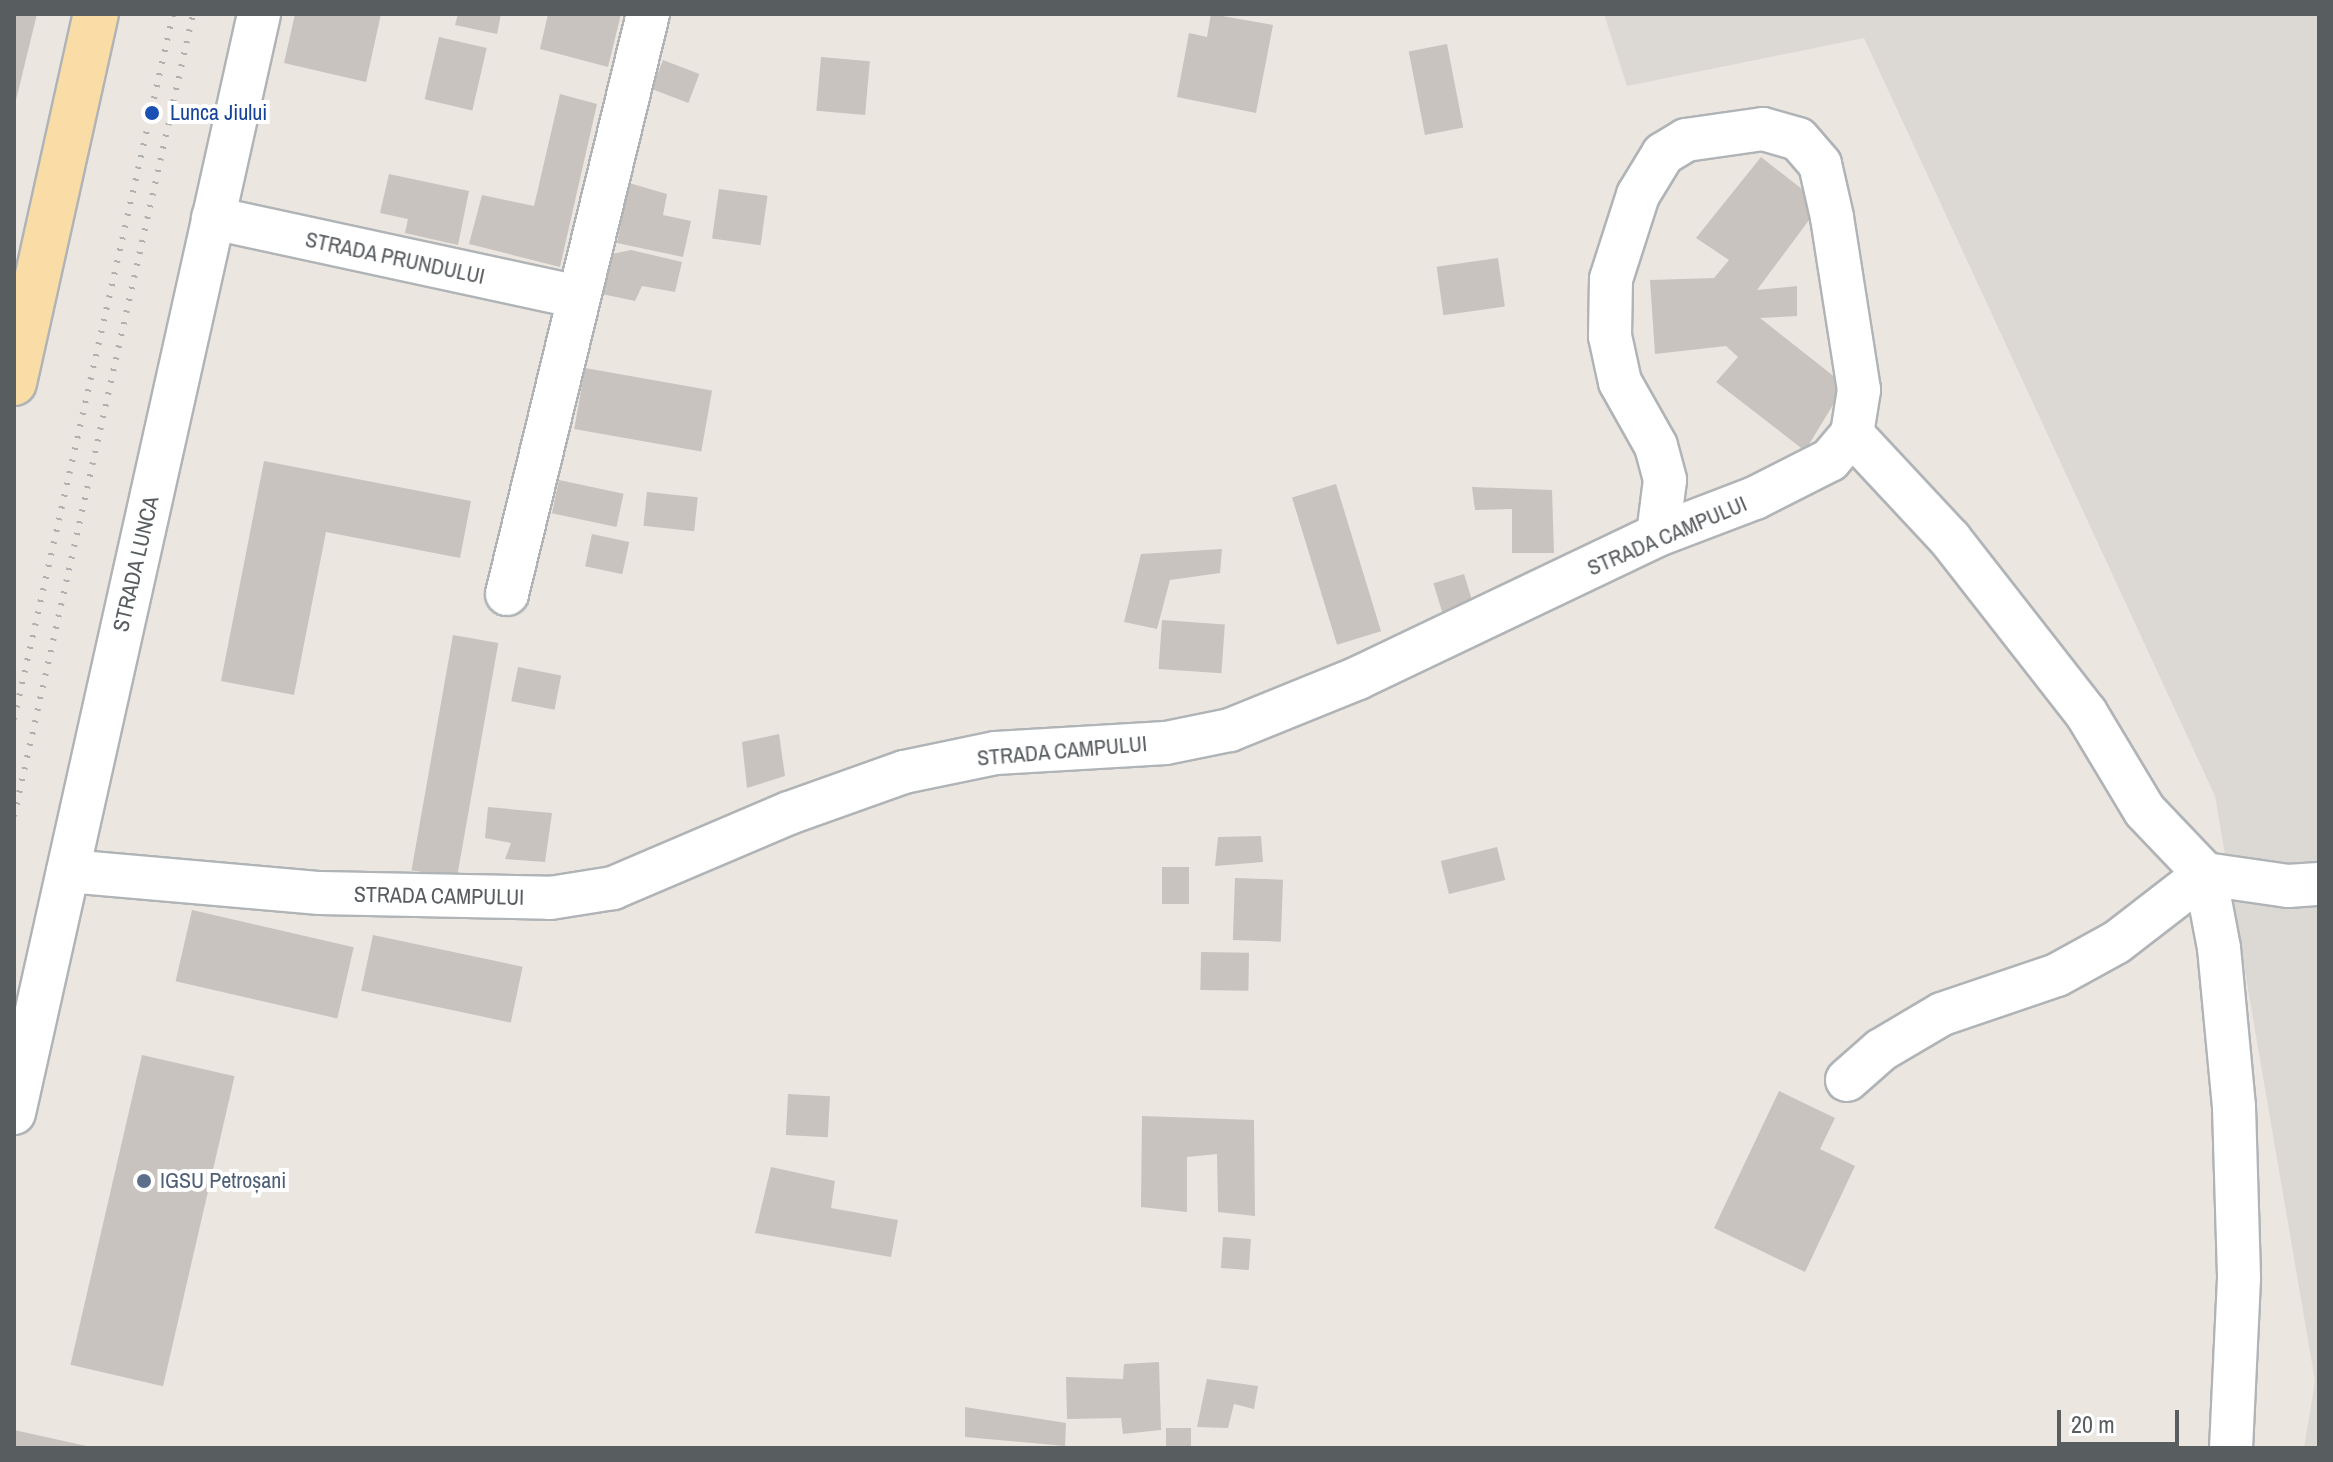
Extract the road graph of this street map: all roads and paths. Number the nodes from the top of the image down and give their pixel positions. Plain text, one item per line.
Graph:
1 (96, 14) edge
2 (259, 14) edge
3 (648, 14) edge
4 (213, 218) junction
5 (577, 297) junction
6 (14, 383) edge
7 (1841, 447) junction
8 (1658, 535) junction
9 (507, 594) dead end
10 (68, 871) junction
11 (2205, 874) junction
12 (2319, 884) edge
13 (1847, 1080) dead end
14 (14, 1113) edge
15 (2231, 1448) edge

1 - 6 main road
2 - 4 street, STRADA LUNCA
3 - 5 street
4 - 5 street, STRADA PRUNDULUI
4 - 10 street, STRADA LUNCA
5 - 9 street
7 - 8 street, STRADA CAMPULUI
7 - 8 street
7 - 11 street
8 - 10 street, STRADA CAMPULUI
10 - 14 street, STRADA LUNCA
11 - 12 street
11 - 13 street
11 - 15 street

